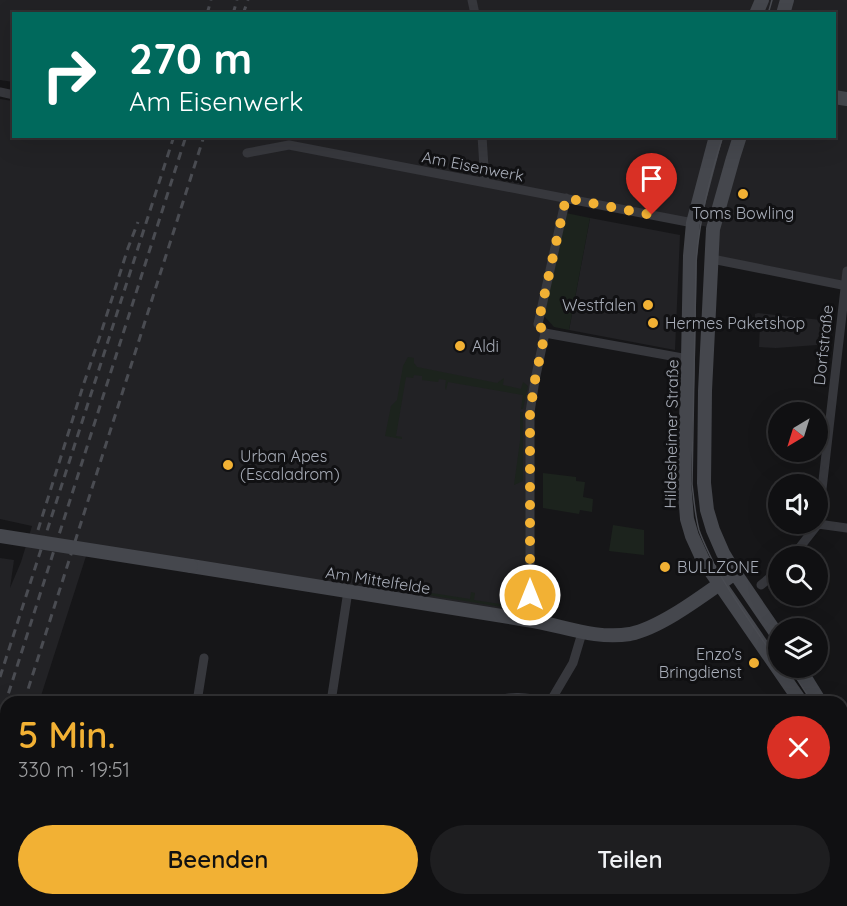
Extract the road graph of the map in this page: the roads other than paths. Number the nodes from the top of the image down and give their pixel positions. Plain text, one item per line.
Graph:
1 (482, 138) edge
2 (715, 138) edge
3 (739, 138) edge
4 (247, 153) dead end
5 (484, 183) junction
6 (566, 198) junction
7 (693, 224) junction
8 (712, 259) junction
9 (847, 271) edge
10 (846, 285) edge
11 (545, 333) junction
12 (688, 359) junction
13 (824, 474) edge
14 (828, 525) edge
15 (847, 528) edge
16 (810, 534) edge
17 (0, 536) edge
18 (801, 546) edge
19 (735, 573) junction
20 (768, 579) edge
21 (719, 583) junction
22 (761, 585) dead end
23 (348, 591) junction
24 (530, 620) junction
25 (768, 621) edge
26 (582, 633) junction
27 (204, 658) dead end
28 (806, 678) edge
29 (198, 696) edge
30 (332, 696) edge
31 (554, 696) edge
32 (797, 696) edge
33 (817, 696) edge

1 - 5 street
2 - 7 main road, Hildesheimer Straße
3 - 8 main road, Hildesheimer Straße
4 - 5 street, Am Eisenwerk
5 - 6 street, Am Eisenwerk
6 - 7 street, Am Eisenwerk
6 - 11 street
7 - 12 main road, Hildesheimer Straße
8 - 10 street
8 - 19 main road, Hildesheimer Straße
9 - 10 street, Dorfstraße
10 - 13 street, Dorfstraße
11 - 12 street
11 - 24 street
12 - 21 main road, Hildesheimer Straße
14 - 15 street
16 - 18 street
17 - 23 main road, Am Mittelfelde, bridge
19 - 21 main road, Am Mittelfelde
19 - 25 main road, Hildesheimer Straße
20 - 22 street
21 - 26 main road, Am Mittelfelde
21 - 32 main road, Hildesheimer Straße
23 - 24 main road, Am Mittelfelde
23 - 30 street
24 - 26 main road, Am Mittelfelde
26 - 31 street
27 - 29 street
28 - 33 main road

